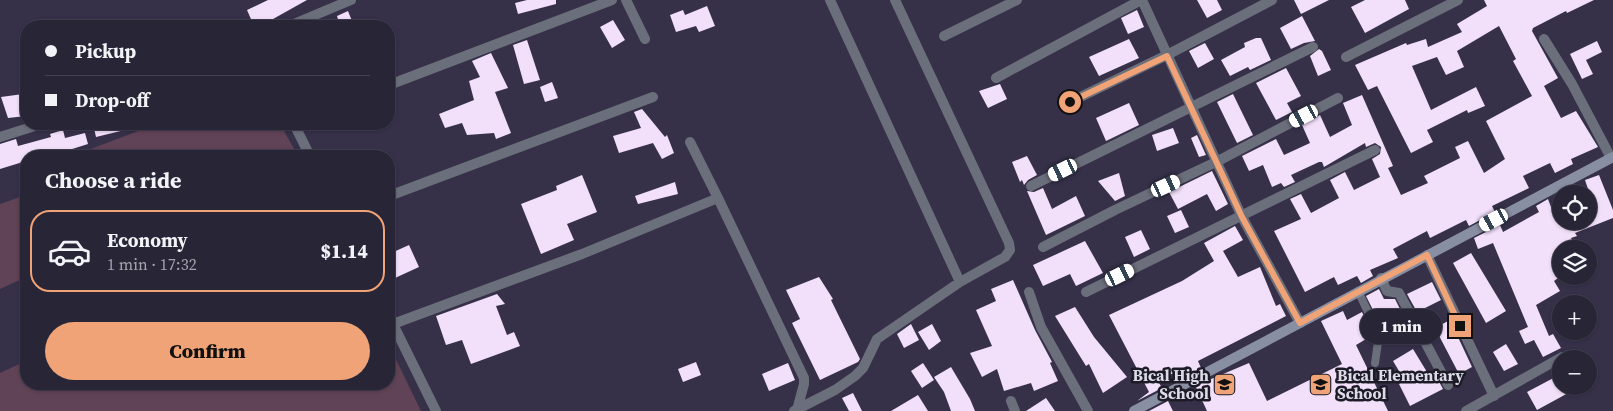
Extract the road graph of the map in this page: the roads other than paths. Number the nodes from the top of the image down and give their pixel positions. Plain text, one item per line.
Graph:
1 (351, 0) edge
2 (612, 0) edge
3 (626, 0) edge
4 (830, 0) edge
5 (895, 0) edge
6 (1017, 0) edge
7 (1141, 0) edge
8 (1272, 0) edge
9 (1458, 0) edge
10 (303, 20) edge
11 (944, 36) dead end
12 (1544, 38) dead end
13 (645, 39) dead end
14 (1314, 47) dead end
15 (1167, 56) junction
16 (1346, 57) dead end
17 (996, 78) dead end
18 (395, 83) edge
19 (653, 96) dead end
20 (1338, 98) dead end
21 (1070, 102) dead end
22 (1192, 107) junction
23 (22, 130) edge
24 (297, 130) edge
25 (0, 137) edge
26 (690, 142) dead end
27 (307, 150) edge
28 (1375, 150) dead end
29 (1612, 158) edge
30 (1218, 161) junction
31 (1031, 186) dead end
32 (395, 194) edge
33 (718, 198) junction
34 (1242, 217) junction
35 (1043, 247) dead end
36 (1427, 255) junction
37 (1381, 278) junction
38 (960, 282) junction
39 (1358, 291) junction
40 (1029, 292) dead end
41 (1086, 292) dead end
42 (395, 319) edge
43 (1300, 323) junction
44 (395, 328) edge
45 (1375, 363) dead end
46 (1552, 363) edge
47 (1448, 385) dead end
48 (1494, 396) junction
49 (796, 410) edge
50 (436, 411) edge
51 (1088, 411) edge
52 (1134, 411) edge
53 (1466, 411) edge

1 - 10 street
2 - 18 street
3 - 13 street
4 - 38 street
5 - 38 street
6 - 11 street
7 - 15 street
7 - 17 street
8 - 15 street
9 - 16 street
12 - 29 street
14 - 22 street
15 - 21 street
15 - 22 street
19 - 32 street
20 - 30 street
22 - 30 street
22 - 31 street
23 - 25 street
24 - 27 street
26 - 33 street
28 - 34 street
29 - 36 street
30 - 34 street
30 - 35 street
33 - 42 street
33 - 49 street
34 - 41 street
34 - 43 street
36 - 37 street
36 - 48 street
37 - 39 street
37 - 47 street
38 - 49 street
39 - 43 street
39 - 45 lane
40 - 51 street
43 - 52 street
44 - 50 street
46 - 48 street
48 - 53 street

